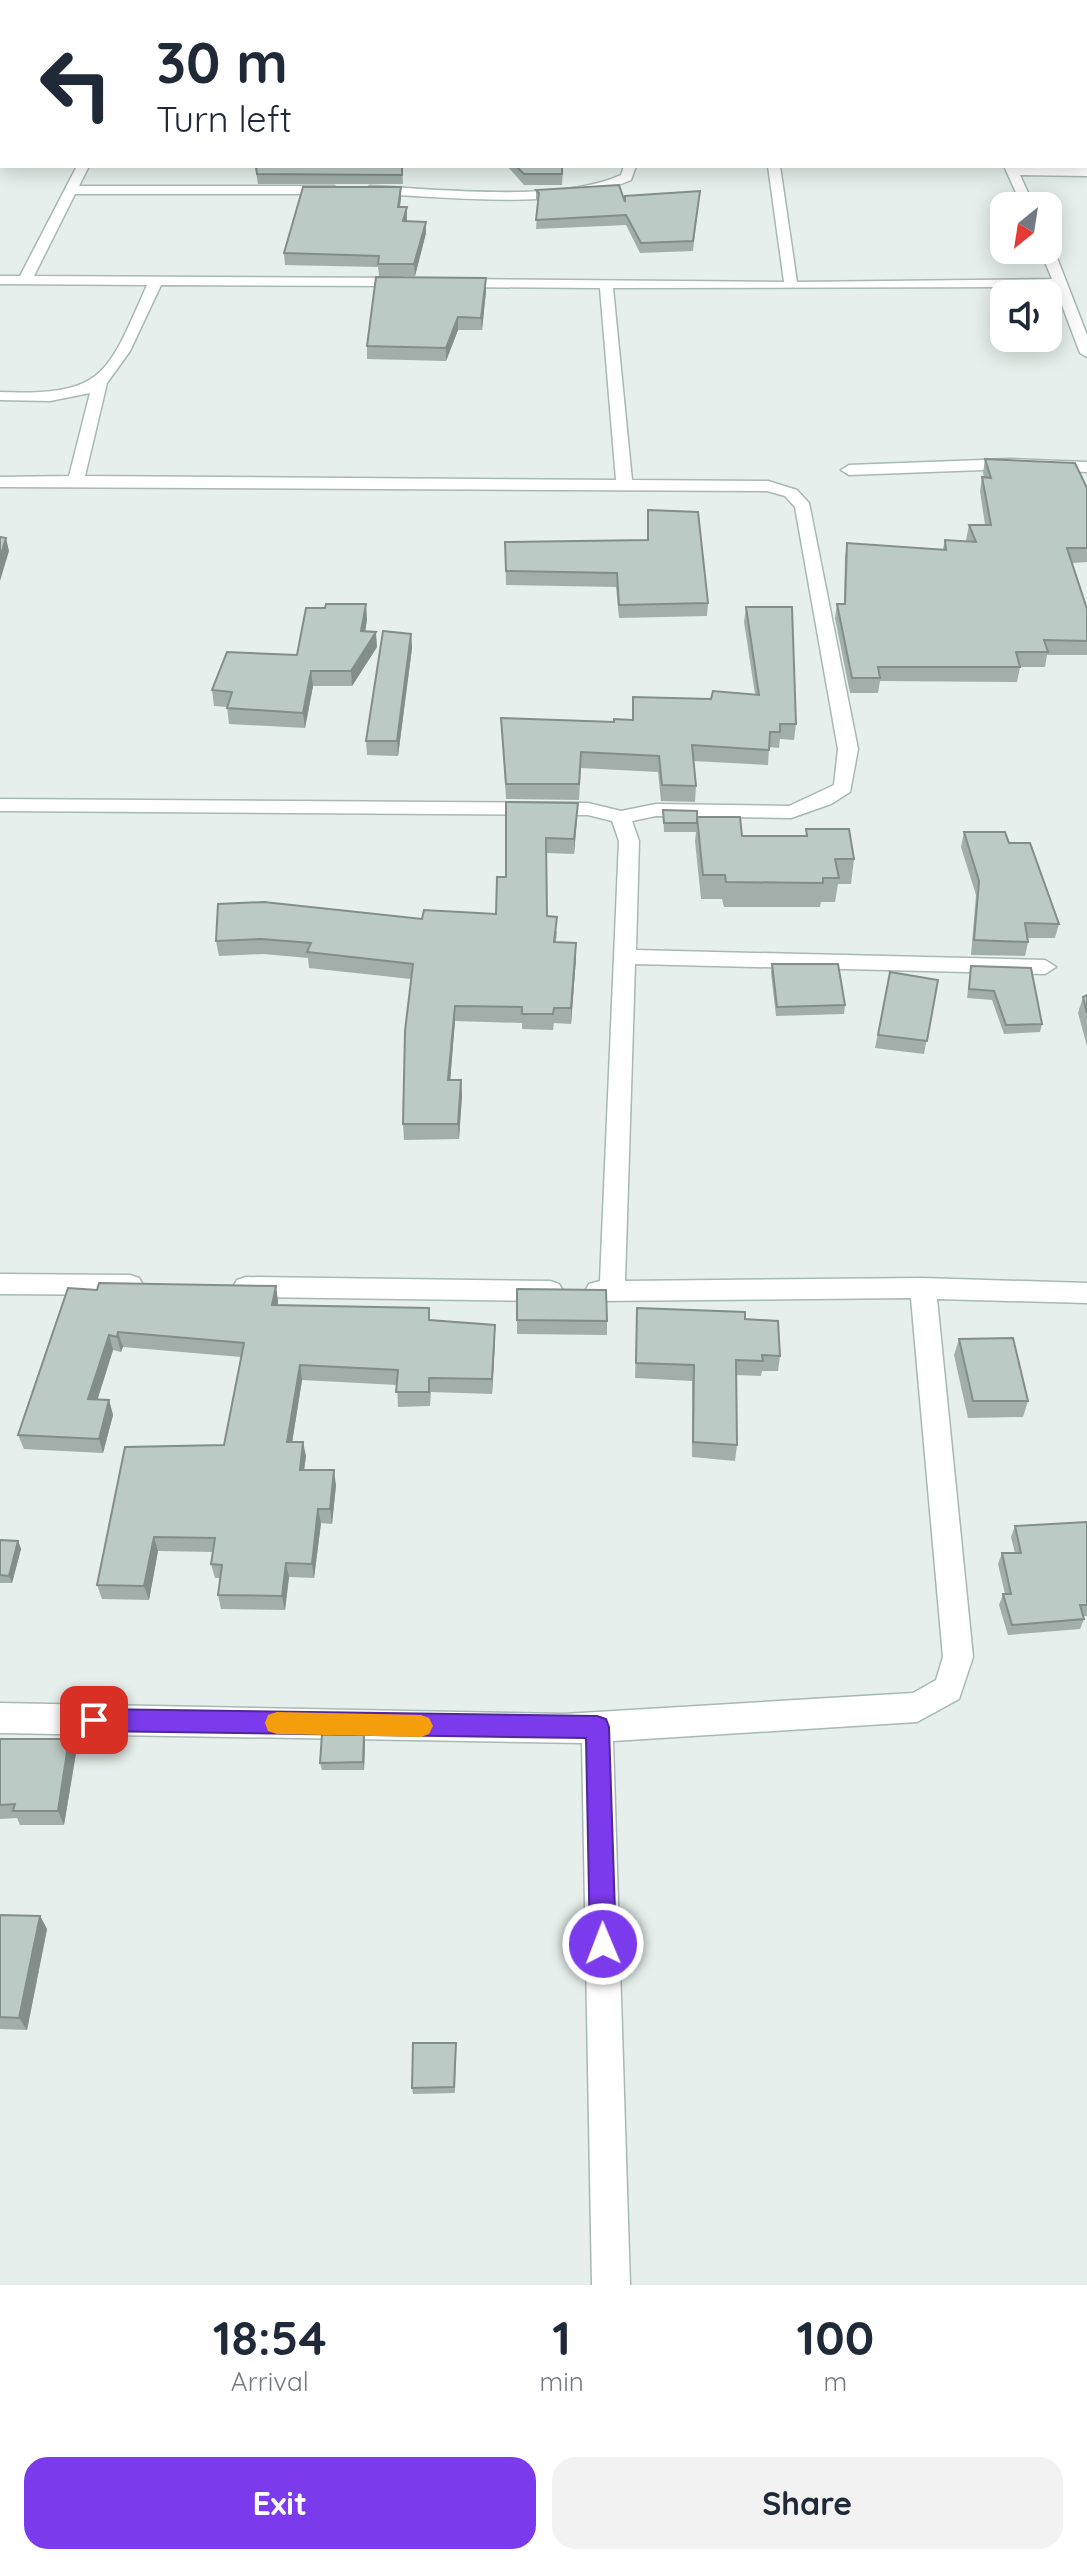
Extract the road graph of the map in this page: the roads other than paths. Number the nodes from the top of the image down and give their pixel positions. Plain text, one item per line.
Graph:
1 (82, 168) edge
2 (629, 168) edge
3 (774, 168) edge
4 (1010, 168) edge
5 (1087, 172) edge
6 (72, 190) junction
7 (345, 190) edge
8 (361, 190) edge
9 (1021, 192) edge
10 (0, 280) edge
11 (25, 280) junction
12 (156, 280) junction
13 (422, 282) edge
14 (437, 282) edge
15 (606, 284) junction
16 (990, 284) edge
17 (791, 286) junction
18 (1062, 288) edge
19 (1087, 353) edge
20 (100, 383) junction
21 (0, 396) edge
22 (1087, 467) edge
23 (849, 470) dead end
24 (76, 481) junction
25 (0, 482) edge
26 (624, 485) junction
27 (0, 805) edge
28 (621, 817) junction
29 (625, 957) junction
30 (1045, 967) dead end
31 (0, 1284) edge
32 (157, 1286) edge
33 (220, 1286) edge
34 (923, 1288) junction
35 (612, 1291) junction
36 (1087, 1293) edge
37 (0, 1718) edge
38 (597, 1727) junction
39 (611, 2285) edge

1 - 6 street
2 - 8 street
3 - 17 street
4 - 5 street
4 - 9 street
6 - 7 street
6 - 11 street
10 - 11 street
11 - 12 street
12 - 13 street
12 - 20 street
14 - 15 street
15 - 17 street
15 - 26 street
16 - 17 street
18 - 19 street
20 - 21 street
20 - 24 street
22 - 23 street
24 - 25 street
24 - 26 street
26 - 28 street
27 - 28 street
28 - 29 street
29 - 30 street
29 - 35 street
31 - 32 street
33 - 35 street
34 - 35 street
34 - 36 street
34 - 38 street
37 - 38 street
38 - 39 street

